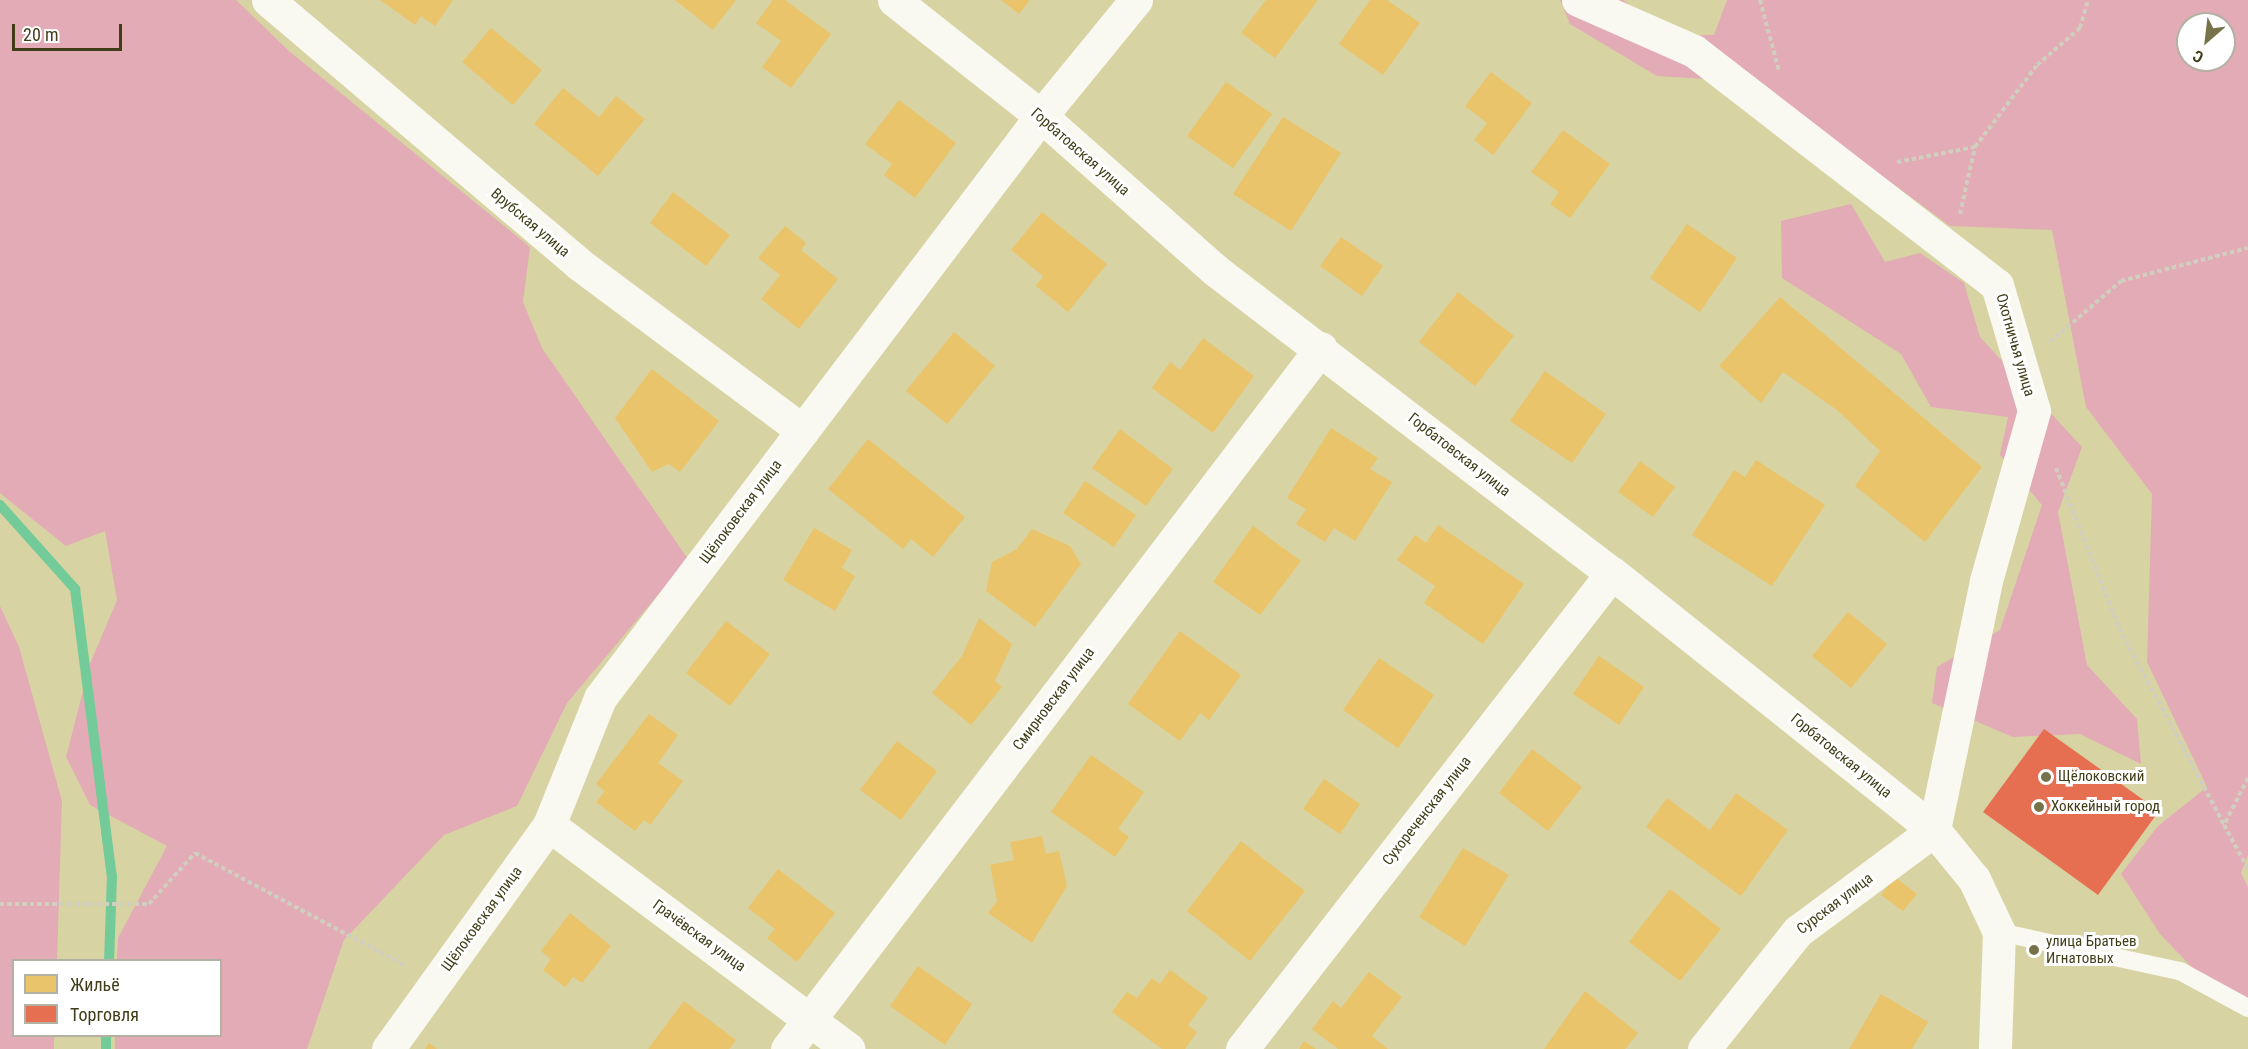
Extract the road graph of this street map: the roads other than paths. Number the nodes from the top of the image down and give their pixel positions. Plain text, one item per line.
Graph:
1 (268, 0) edge
2 (894, 0) edge
3 (1136, 0) edge
4 (1578, 0) edge
5 (1041, 116) junction
6 (1321, 348) junction
7 (803, 430) junction
8 (1612, 573) junction
9 (549, 825) junction
10 (1934, 830) junction
11 (1999, 932) junction
12 (2248, 1008) edge
13 (810, 1019) junction
14 (388, 1049) edge
15 (787, 1049) edge
16 (848, 1049) edge
17 (1242, 1049) edge
18 (1704, 1049) edge
19 (1995, 1049) edge

1 - 7 street, Врубская улица
2 - 5 street, Горбатовская улица
3 - 5 street, Щёлоковская улица
4 - 10 street, Охотничья улица
5 - 6 street, Горбатовская улица
5 - 7 street, Щёлоковская улица
6 - 8 street, Горбатовская улица
6 - 13 street, Смирновская улица
7 - 9 street, Щёлоковская улица
8 - 10 street, Горбатовская улица
8 - 17 street, Сухореченская улица
9 - 13 street, Грачёвская улица
9 - 14 street, Щёлоковская улица
10 - 11 street, Горбатовская улица
10 - 18 street, Сурская улица
11 - 12 lane
11 - 19 street
13 - 15 street, Смирновская улица
13 - 16 street, Грачёвская улица

